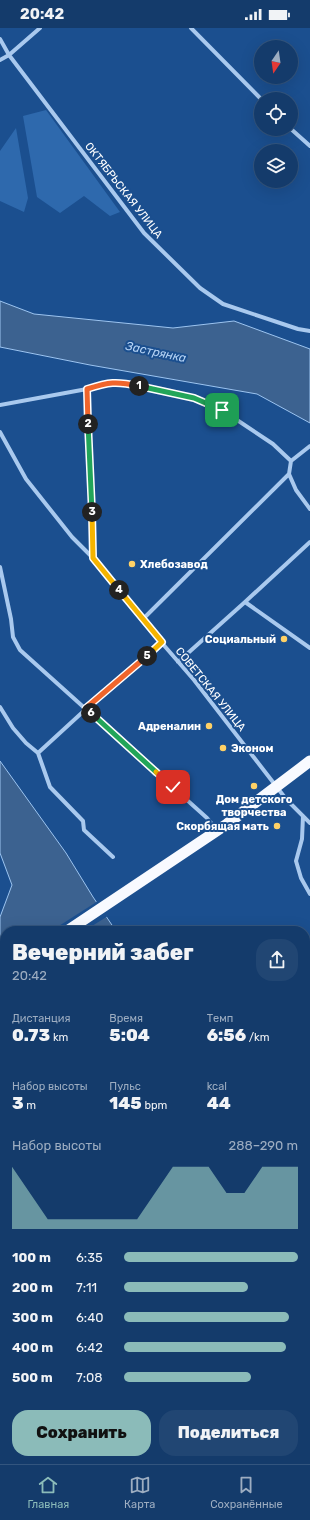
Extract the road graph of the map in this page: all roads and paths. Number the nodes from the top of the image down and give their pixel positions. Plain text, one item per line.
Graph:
1 (40, 28) edge
2 (191, 28) edge
3 (0, 39) edge
4 (9, 55) junction
5 (0, 60) edge
6 (254, 92) edge
7 (298, 135) edge
8 (310, 146) edge
9 (310, 331) edge
10 (87, 389) junction
11 (0, 405) edge
12 (0, 432) edge
13 (310, 446) edge
14 (291, 461) junction
15 (288, 474) junction
16 (310, 510) edge
17 (310, 542) edge
18 (93, 558) junction
19 (0, 567) edge
20 (245, 602) junction
21 (142, 620) junction
22 (162, 642) junction
23 (310, 648) edge
24 (178, 662) junction
25 (0, 708) edge
26 (86, 708) junction
27 (38, 753) junction
28 (310, 761) edge
29 (277, 787) junction
30 (304, 816) junction
31 (310, 823) edge
32 (217, 830) junction
33 (113, 857) dead end
34 (310, 894) edge
35 (75, 926) edge

1 - 4 street
2 - 6 street
3 - 4 street, ОКТЯБРЬСКАЯ УЛИЦА
4 - 5 street
4 - 9 street, ОКТЯБРЬСКАЯ УЛИЦА
7 - 8 street
10 - 11 street
10 - 14 street
10 - 18 street
12 - 18 street, СОВЕТСКАЯ УЛИЦА
13 - 14 street
14 - 15 street
15 - 16 street
15 - 21 street
17 - 20 street
18 - 21 street, СОВЕТСКАЯ УЛИЦА
19 - 26 street
20 - 23 street
20 - 24 street
21 - 22 street, СОВЕТСКАЯ УЛИЦА
22 - 24 street, СОВЕТСКАЯ УЛИЦА
22 - 26 street
24 - 29 street, СОВЕТСКАЯ УЛИЦА
25 - 27 street
26 - 27 street
26 - 32 street
27 - 33 street
28 - 29 highway
29 - 30 street, СОВЕТСКАЯ УЛИЦА
29 - 32 highway
30 - 31 street, СОВЕТСКАЯ УЛИЦА
30 - 34 street
32 - 35 highway

